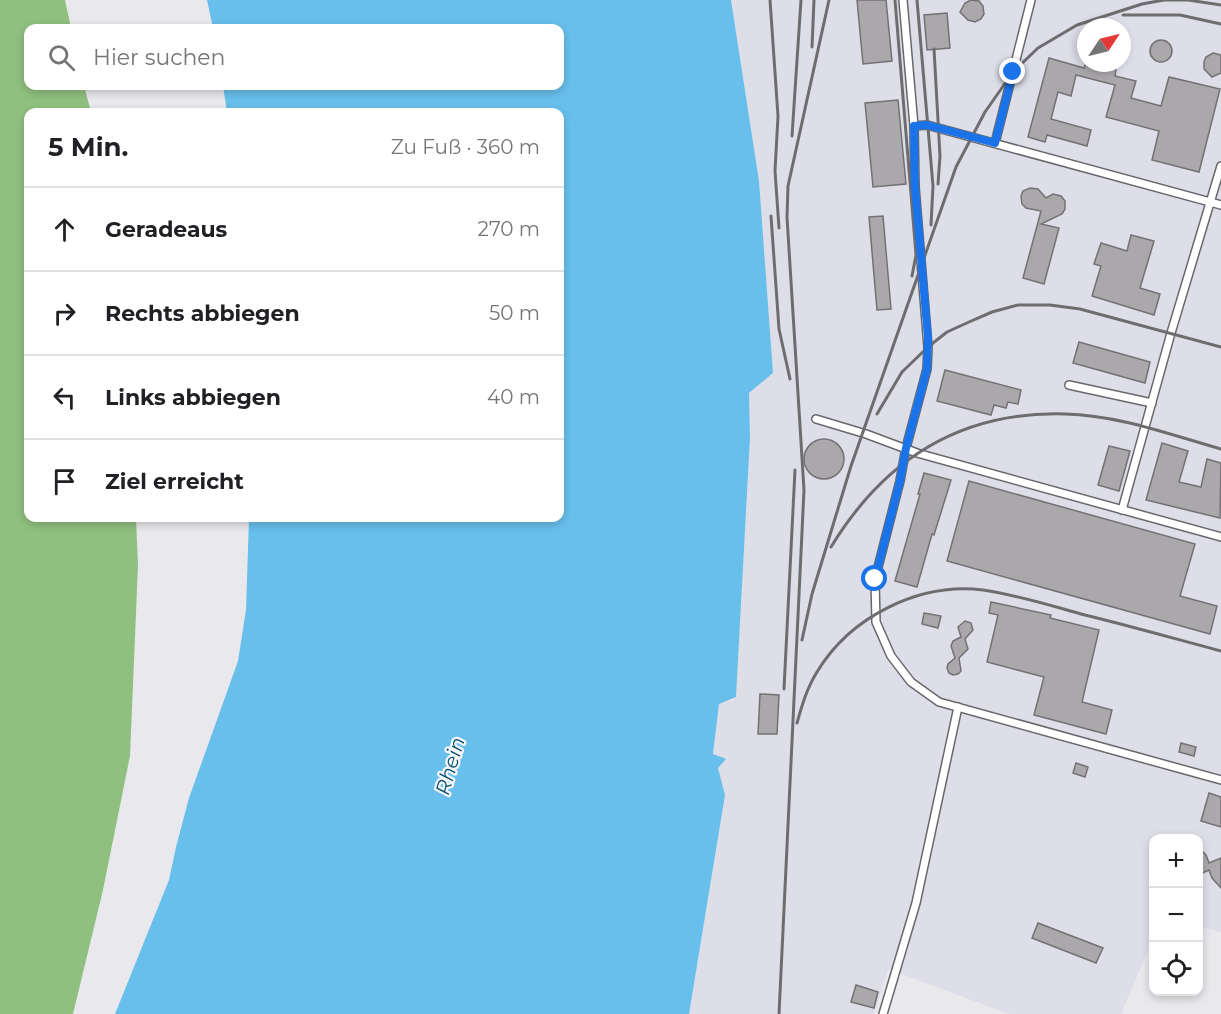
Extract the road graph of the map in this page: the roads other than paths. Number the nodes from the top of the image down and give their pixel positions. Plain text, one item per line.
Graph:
1 (903, 0) edge
2 (1030, 0) edge
3 (914, 126) junction
4 (995, 143) junction
5 (1221, 166) edge
6 (1211, 203) junction
7 (1221, 205) edge
8 (1069, 385) dead end
9 (1152, 403) junction
10 (816, 419) dead end
11 (906, 448) junction
12 (1122, 510) junction
13 (1221, 537) edge
14 (958, 707) junction
15 (1221, 780) edge
16 (883, 1014) edge

1 - 3 lane
2 - 4 lane
3 - 4 lane
3 - 11 lane
4 - 6 lane
5 - 6 lane
6 - 7 lane
6 - 9 lane
8 - 9 lane
9 - 12 lane
10 - 11 lane
11 - 12 lane
11 - 14 lane
12 - 13 lane
14 - 15 lane
14 - 16 lane

